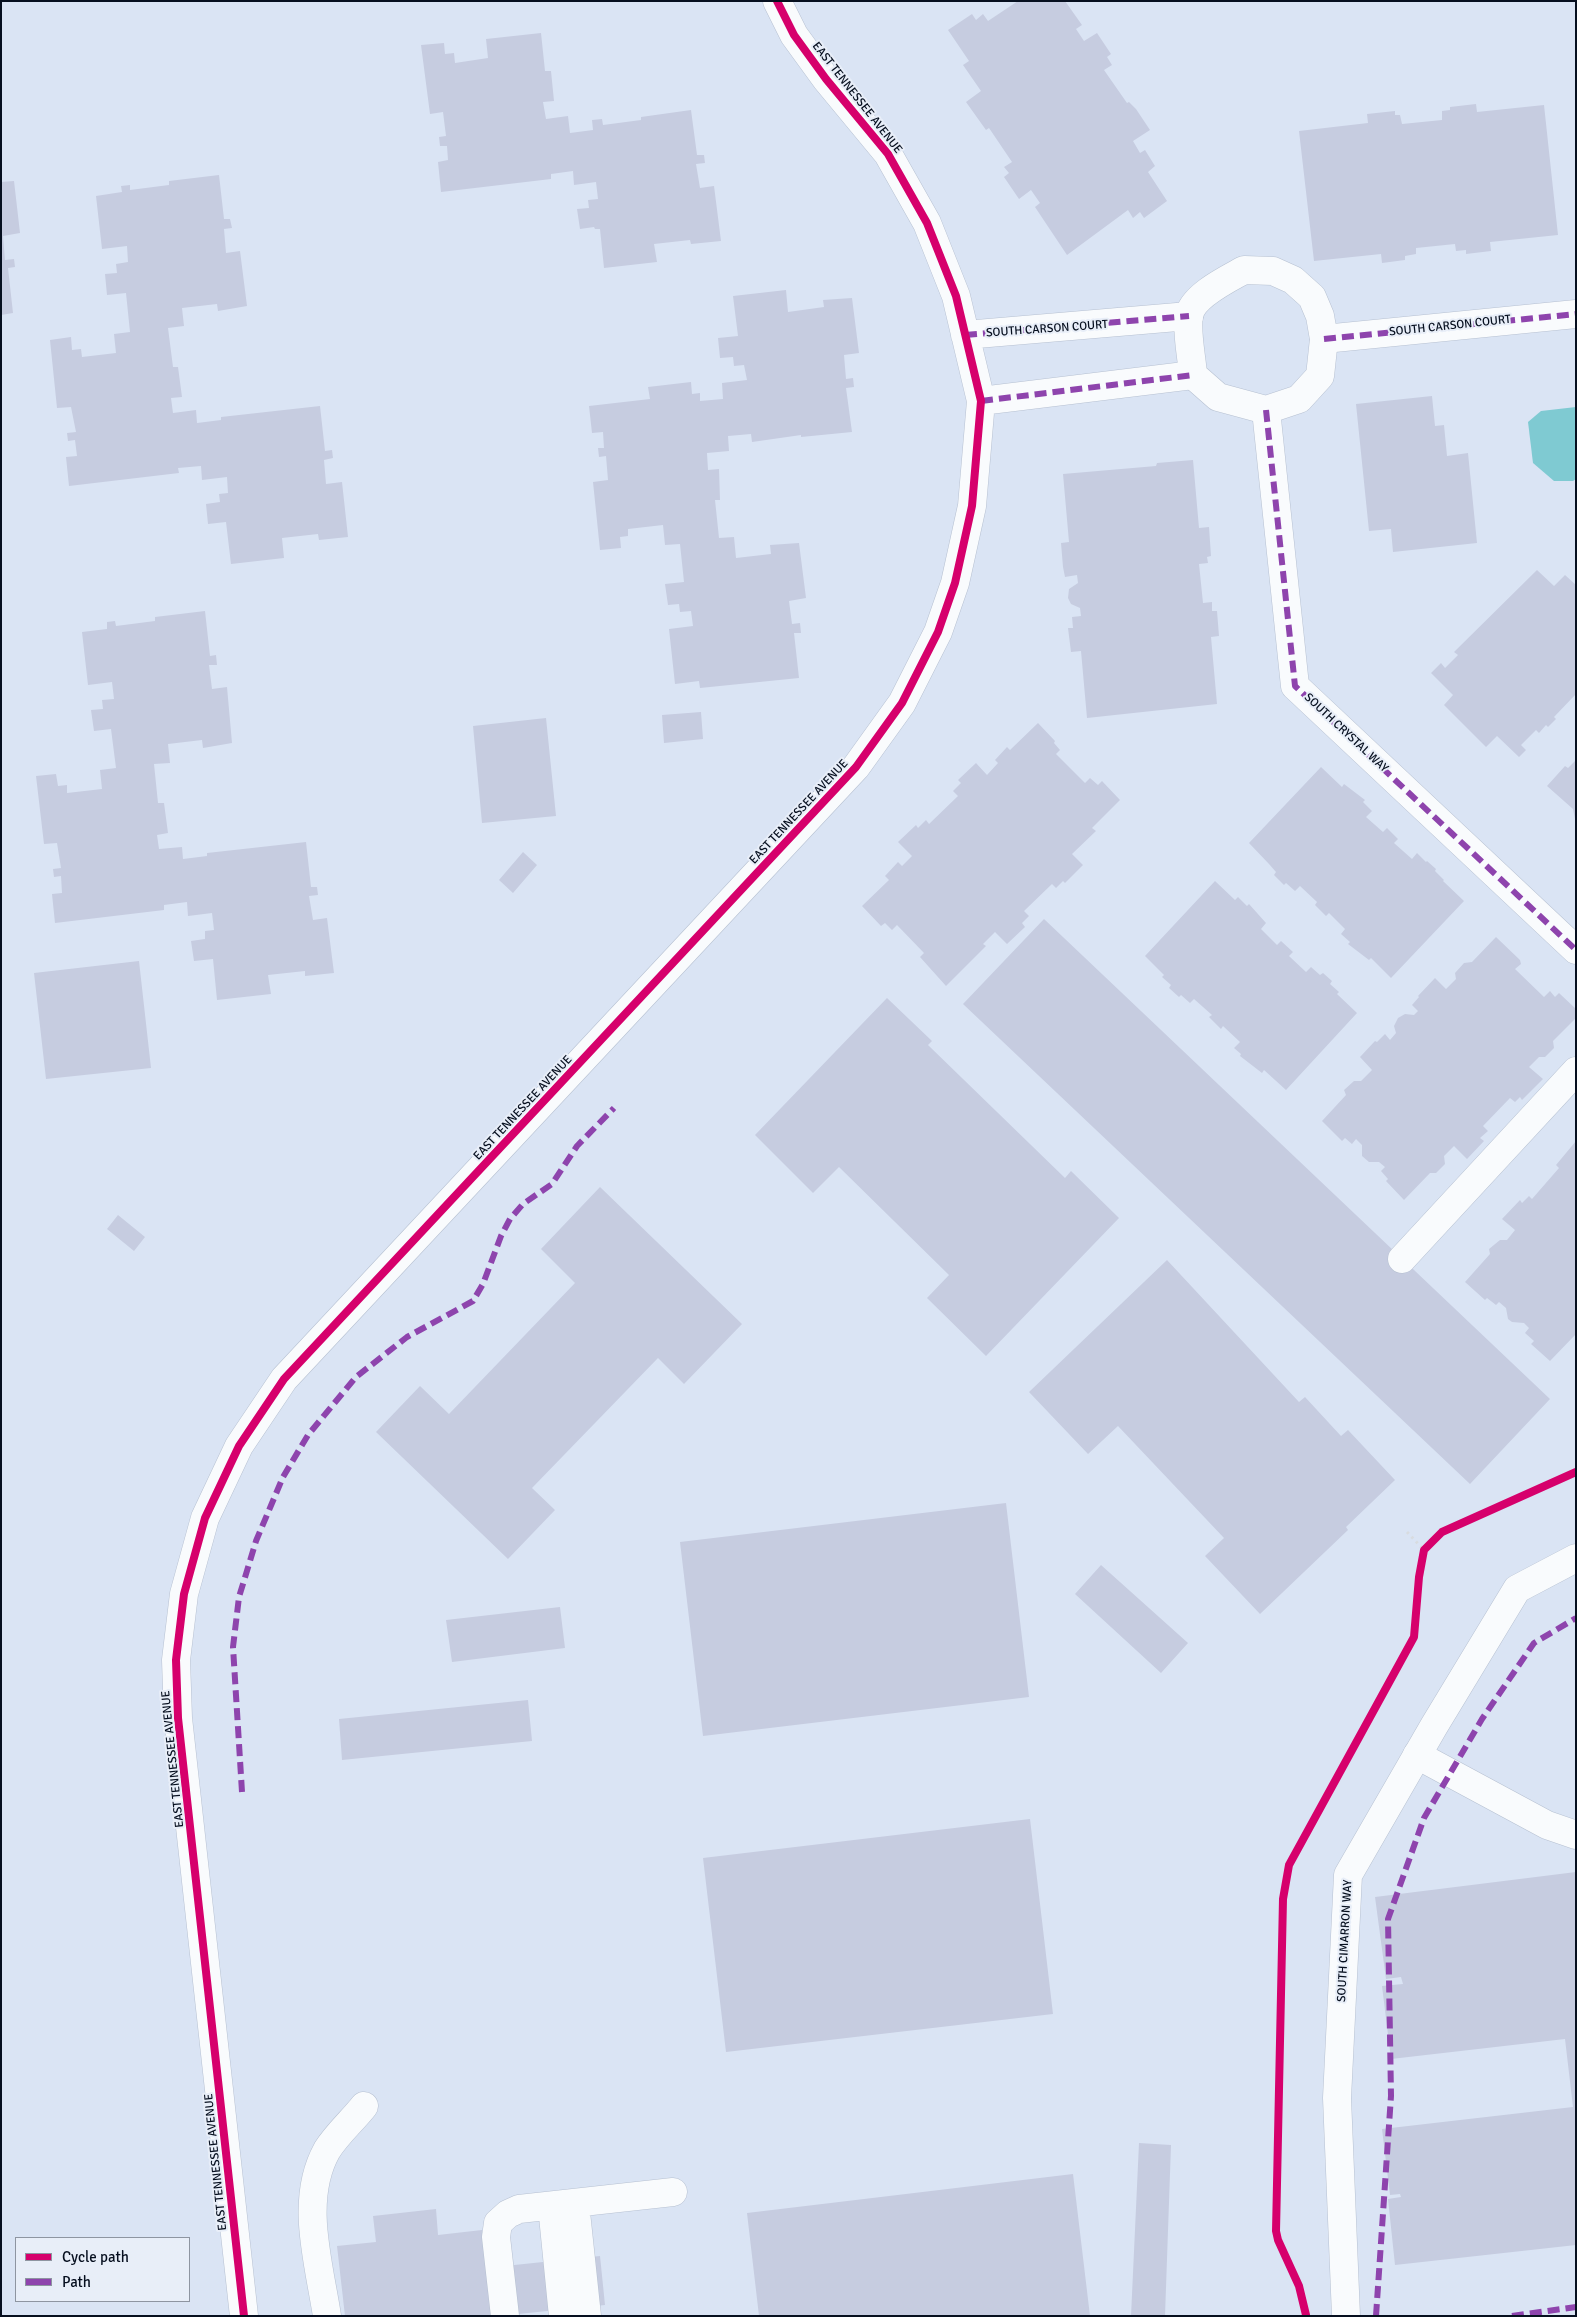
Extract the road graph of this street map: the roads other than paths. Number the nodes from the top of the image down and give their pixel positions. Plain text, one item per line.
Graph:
1 (777, 1) edge
2 (1576, 314) edge
3 (1189, 316) junction
4 (965, 335) junction
5 (1324, 339) junction
6 (1193, 375) junction
7 (981, 401) junction
8 (1266, 410) junction
9 (1576, 950) edge
10 (1576, 1071) edge
11 (1402, 1259) dead end
12 (1576, 1558) edge
13 (1417, 1755) junction
14 (1576, 1834) edge
15 (364, 2106) dead end
16 (673, 2192) dead end
17 (544, 2207) junction
18 (244, 2316) edge
19 (327, 2316) edge
20 (505, 2316) edge
21 (524, 2316) edge
22 (546, 2316) edge
23 (564, 2316) edge
24 (587, 2316) edge
25 (1346, 2316) edge

1 - 4 street, EAST TENNESSEE AVENUE
2 - 5 street, SOUTH CARSON COURT
3 - 4 street, SOUTH CARSON COURT
3 - 5 street
3 - 6 street
4 - 7 street, EAST TENNESSEE AVENUE
5 - 8 street
6 - 7 street
6 - 8 street
7 - 18 street, EAST TENNESSEE AVENUE
8 - 9 street, SOUTH CRYSTAL WAY
10 - 11 street
12 - 13 street, SOUTH CIMARRON WAY
13 - 14 street
13 - 25 street, SOUTH CIMARRON WAY
15 - 19 street
16 - 17 street
17 - 20 street
17 - 21 street
17 - 22 street
17 - 23 street
17 - 24 street

